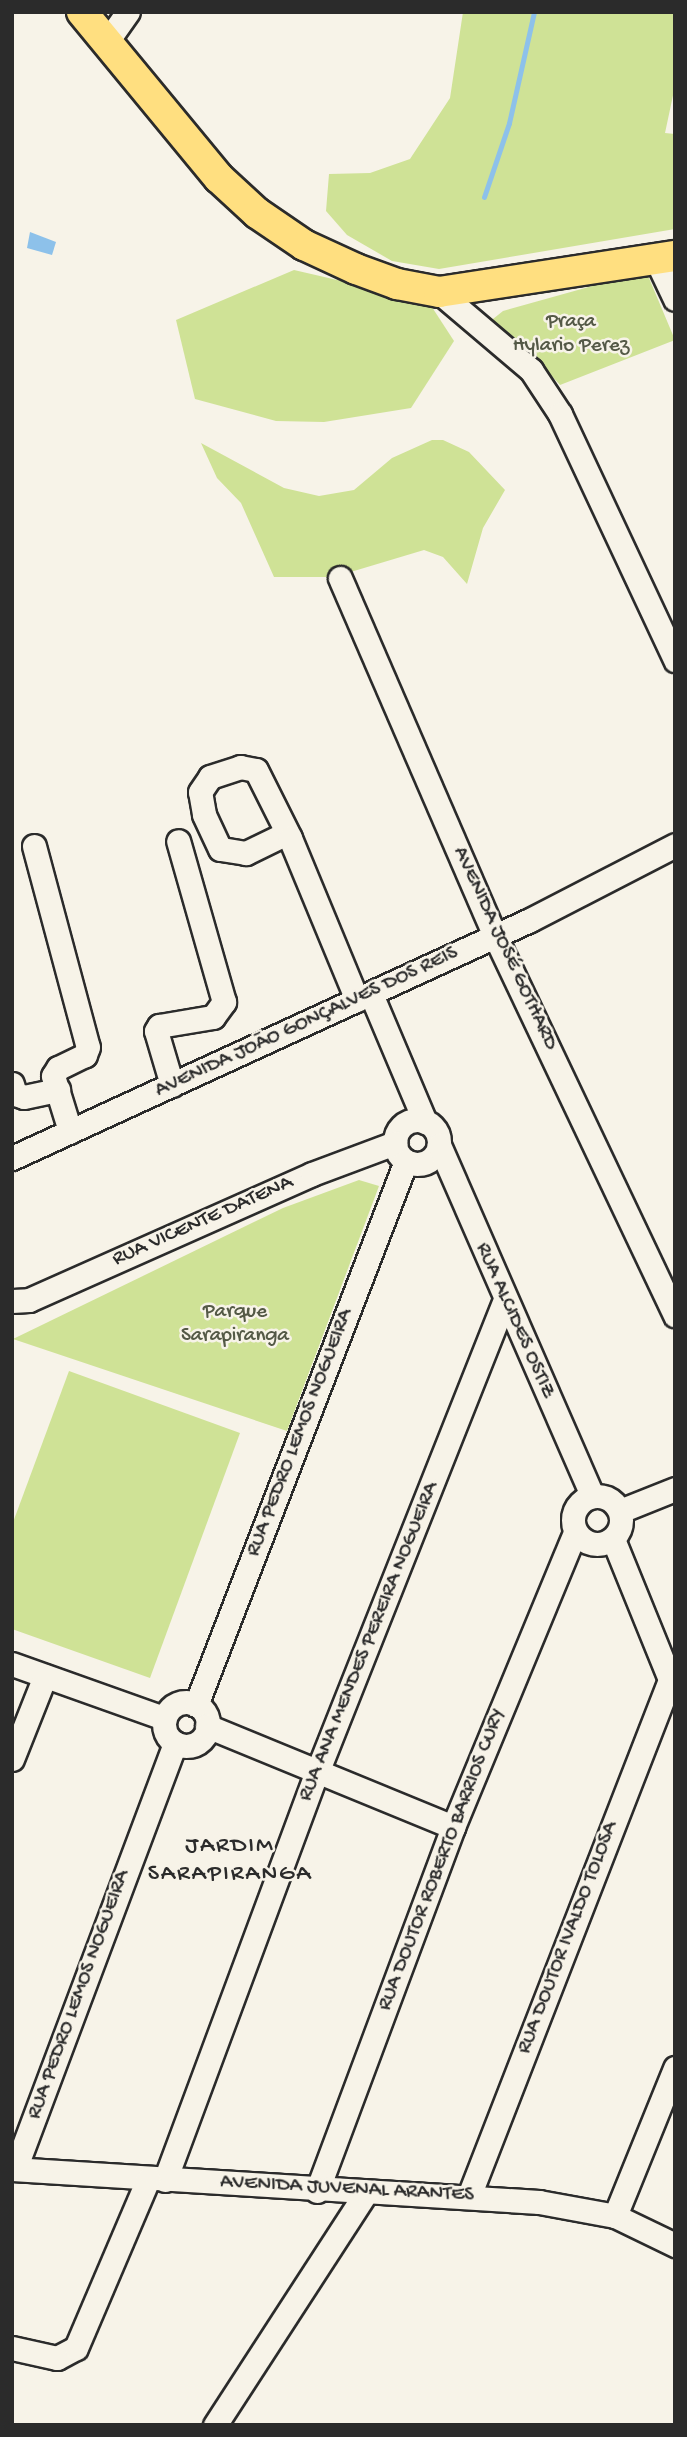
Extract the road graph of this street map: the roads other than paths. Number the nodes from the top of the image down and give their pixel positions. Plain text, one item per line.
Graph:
1 (82, 12) edge
2 (128, 12) edge
3 (106, 43) junction
4 (666, 258) edge
5 (439, 292) junction
6 (675, 299) edge
7 (340, 578) dead end
8 (675, 660) edge
9 (287, 834) dead end
10 (178, 841) dead end
11 (675, 845) edge
12 (34, 846) dead end
13 (495, 936) junction
14 (364, 997) junction
15 (12, 1084) edge
16 (172, 1085) junction
17 (58, 1090) junction
18 (425, 1122) junction
19 (70, 1132) junction
20 (439, 1145) junction
21 (400, 1152) junction
22 (12, 1158) edge
23 (12, 1301) edge
24 (504, 1303) junction
25 (675, 1315) edge
26 (675, 1489) edge
27 (592, 1496) junction
28 (620, 1511) junction
29 (575, 1532) junction
30 (613, 1539) junction
31 (12, 1664) edge
32 (45, 1676) junction
33 (672, 1686) edge
34 (196, 1705) junction
35 (164, 1718) junction
36 (207, 1726) junction
37 (175, 1743) junction
38 (12, 1759) edge
39 (316, 1775) junction
40 (453, 1827) junction
41 (675, 2068) edge
42 (14, 2169) edge
43 (157, 2180) junction
44 (317, 2191) junction
45 (365, 2194) junction
46 (469, 2196) junction
47 (615, 2216) junction
48 (675, 2245) edge
49 (12, 2348) edge
50 (215, 2425) edge

1 - 3 main road
2 - 3 street
3 - 5 main road
4 - 5 main road
4 - 6 street
5 - 8 street
7 - 13 street, AVENIDA JOSÉ GOTHARD
9 - 14 street
10 - 16 street
11 - 13 street, AVENIDA JOÃO GONÇALVES DOS REIS
12 - 17 street
13 - 14 street, AVENIDA JOÃO GONÇALVES DOS REIS
13 - 25 street, AVENIDA JOSÉ GOTHARD
14 - 16 street, AVENIDA JOÃO GONÇALVES DOS REIS
14 - 18 street
15 - 17 street
16 - 19 street, AVENIDA JOÃO GONÇALVES DOS REIS
17 - 19 street
18 - 20 street
18 - 21 street
19 - 22 street, AVENIDA JOÃO GONÇALVES DOS REIS
20 - 21 street
20 - 24 street, RUA ALCIDES OSTIZ
21 - 23 street, RUA VICENTE DATENA
21 - 34 street, RUA PEDRO LEMOS NOGUEIRA
24 - 27 street, RUA ALCIDES OSTIZ
24 - 39 street, RUA ANA MENDES PEREIRA NOGUEIRA
26 - 28 street
27 - 28 street
27 - 29 street
28 - 30 street
29 - 30 street
29 - 40 street, RUA DOUTOR ROBERTO BARRIOS CURY
30 - 33 street
31 - 32 street
32 - 35 street
32 - 38 street
33 - 46 street, RUA DOUTOR IVALDO TOLOSA
34 - 35 street
34 - 36 street
35 - 37 street
36 - 37 street
36 - 39 street
37 - 42 street, RUA PEDRO LEMOS NOGUEIRA
39 - 40 street
39 - 43 street, RUA ANA MENDES PEREIRA NOGUEIRA
40 - 44 street, RUA DOUTOR ROBERTO BARRIOS CURY
41 - 47 street
42 - 43 street, AVENIDA JUVENAL ARANTES
43 - 44 street, AVENIDA JUVENAL ARANTES
43 - 49 street, RUA ANA MENDES PEREIRA NOGUEIRA
44 - 45 street, AVENIDA JUVENAL ARANTES
45 - 46 street, AVENIDA JUVENAL ARANTES
45 - 50 street
46 - 47 street, AVENIDA JUVENAL ARANTES
47 - 48 street, AVENIDA JUVENAL ARANTES

